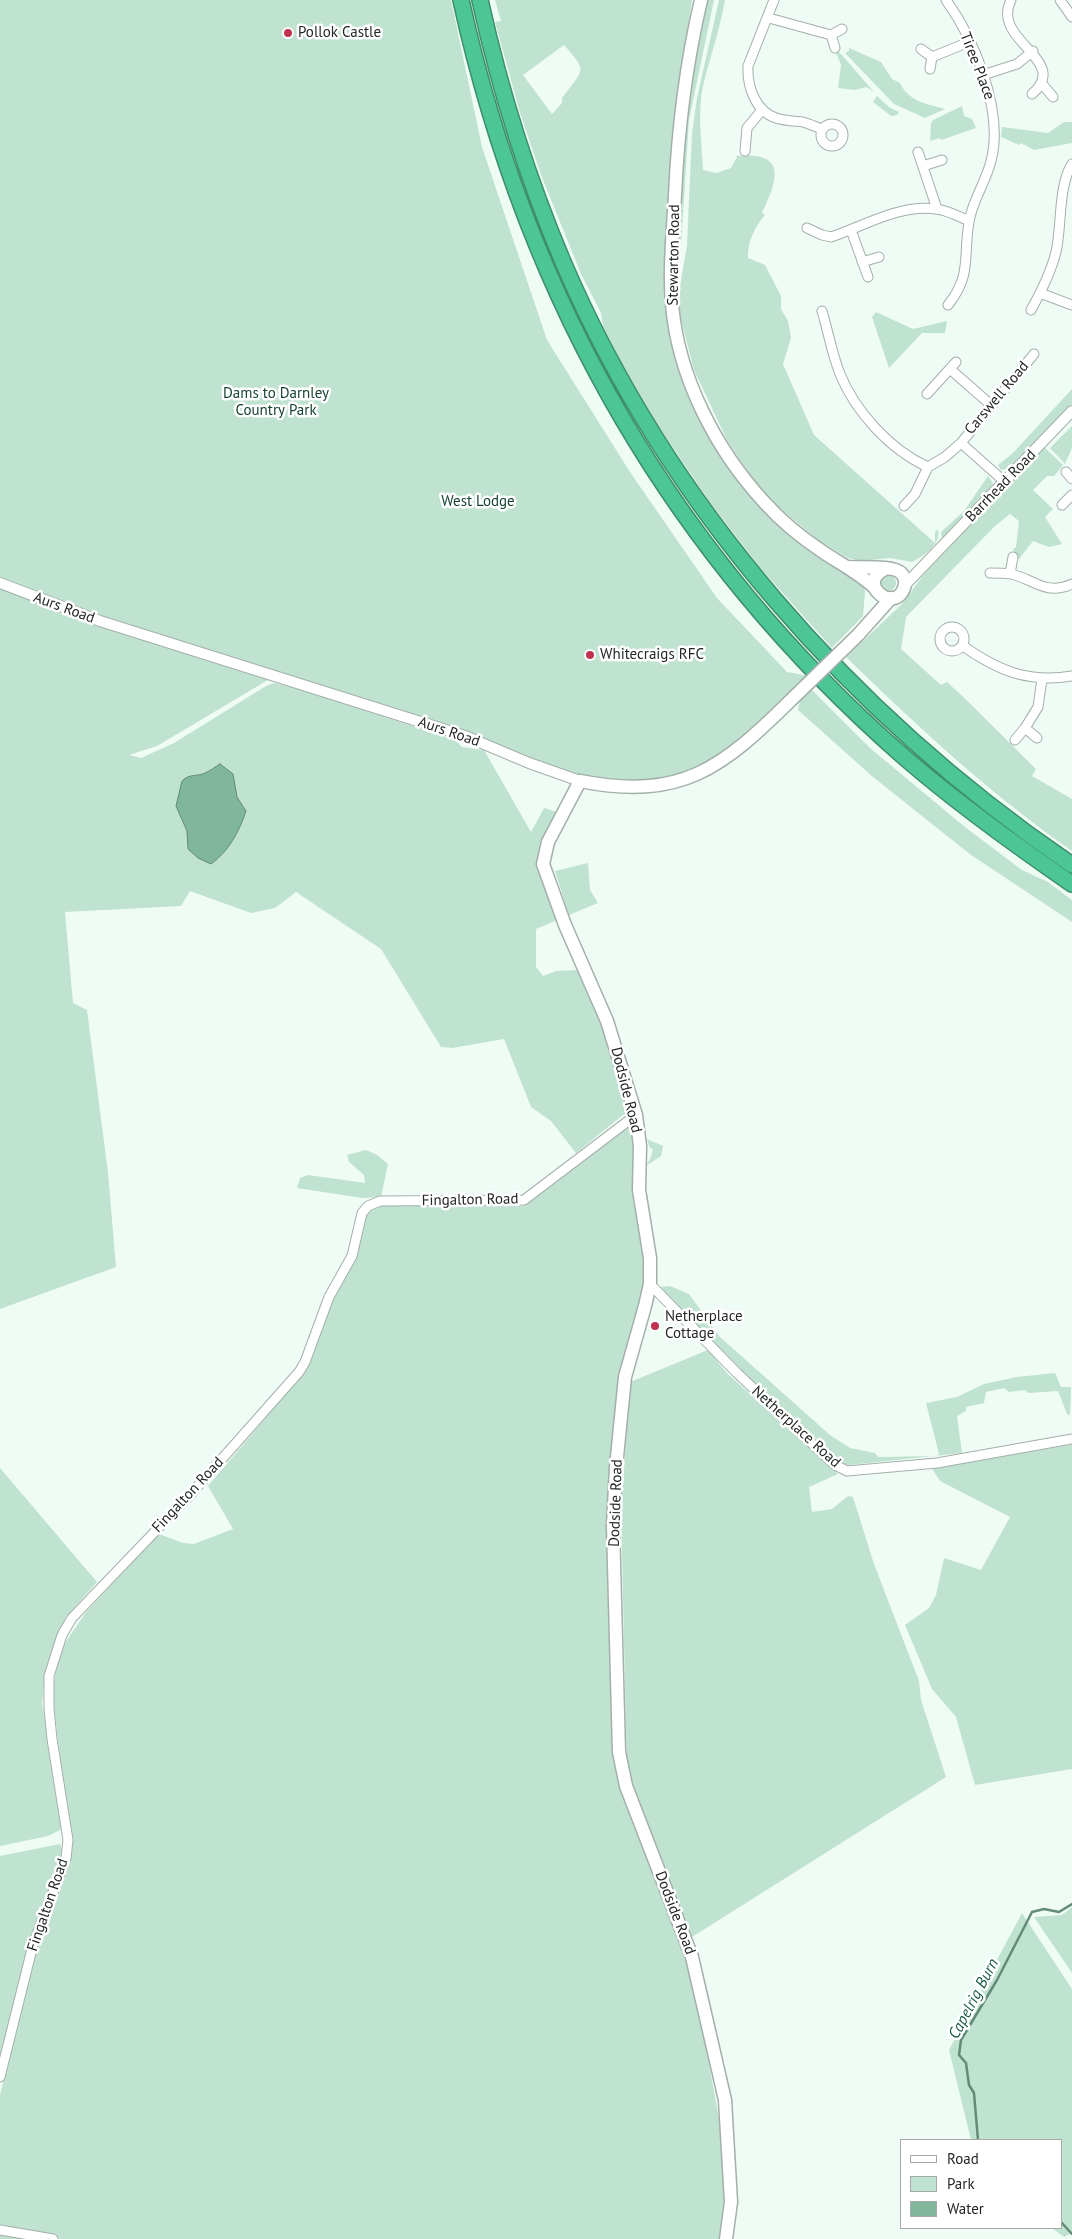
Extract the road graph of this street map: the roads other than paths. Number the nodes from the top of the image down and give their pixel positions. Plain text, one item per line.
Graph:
1 (461, 0) edge
2 (480, 0) edge
3 (701, 0) edge
4 (774, 0) edge
5 (946, 0) edge
6 (1009, 0) edge
7 (1060, 0) edge
8 (1072, 17) edge
9 (769, 18) junction
10 (842, 29) dead end
11 (831, 35) junction
12 (969, 42) junction
13 (835, 48) dead end
14 (921, 50) dead end
15 (1033, 51) junction
16 (932, 57) junction
17 (930, 69) dead end
18 (983, 75) junction
19 (1043, 85) junction
20 (1032, 94) dead end
21 (1053, 97) dead end
22 (762, 110) junction
23 (822, 129) dead end
24 (745, 151) dead end
25 (918, 152) dead end
26 (942, 160) dead end
27 (1072, 164) edge
28 (923, 166) junction
29 (937, 209) junction
30 (969, 221) junction
31 (807, 228) dead end
32 (851, 230) junction
33 (879, 257) dead end
34 (862, 262) junction
35 (868, 277) dead end
36 (1040, 293) junction
37 (948, 305) dead end
38 (1072, 305) edge
39 (822, 310) dead end
40 (1032, 310) dead end
41 (1034, 354) dead end
42 (928, 394) dead end
43 (992, 405) junction
44 (1072, 411) edge
45 (961, 443) junction
46 (928, 467) junction
47 (1005, 482) junction
48 (1072, 495) edge
49 (1062, 505) dead end
50 (904, 506) dead end
51 (1013, 557) dead end
52 (929, 562) junction
53 (848, 567) junction
54 (890, 569) junction
55 (990, 573) dead end
56 (1010, 574) junction
57 (0, 583) edge
58 (1072, 584) edge
59 (905, 585) junction
60 (877, 591) junction
61 (891, 598) junction
62 (858, 635) junction
63 (963, 646) dead end
64 (1072, 676) edge
65 (1042, 679) junction
66 (1025, 728) junction
67 (1037, 738) dead end
68 (1015, 740) dead end
69 (580, 780) junction
70 (1072, 865) edge
71 (1072, 884) edge
72 (636, 1115) junction
73 (650, 1284) junction
74 (1072, 1439) edge
75 (0, 2077) edge
76 (0, 2230) edge
77 (53, 2239) edge
78 (726, 2239) edge

1 - 71 highway
2 - 70 highway
3 - 53 main road, Stewarton Road
4 - 9 street
5 - 12 street, Tiree Place
6 - 15 street
7 - 8 street
9 - 11 street
9 - 22 street
10 - 11 street
11 - 13 street
12 - 16 street
12 - 18 street, Tiree Place
14 - 16 street
15 - 18 street
15 - 19 street
16 - 17 street
18 - 30 street, Tiree Place
19 - 20 street
19 - 21 street
22 - 23 street
22 - 24 street
25 - 28 street
26 - 28 street
27 - 36 street
28 - 29 street
29 - 30 street
29 - 32 street
30 - 37 street, Tiree Place
31 - 32 street
32 - 34 street
33 - 34 street
34 - 35 street
36 - 38 street
36 - 40 street
39 - 46 street
41 - 43 street, Carswell Road
42 - 43 street
43 - 45 street, Carswell Road
44 - 47 street, Barrhead Road
45 - 46 street, Carswell Road
45 - 47 street
46 - 50 street
47 - 52 street, Barrhead Road
48 - 49 street
51 - 56 street
52 - 54 street
52 - 59 street, Barrhead Road
53 - 54 main road
53 - 60 main road, Stewarton Road
54 - 59 main road
54 - 60 main road
55 - 56 street
56 - 58 street
57 - 69 street, Aurs Road
59 - 61 main road
60 - 61 main road
60 - 62 main road, Aurs Road
61 - 62 main road, Aurs Road
62 - 69 main road, Aurs Road, bridge
63 - 65 street
64 - 65 street
65 - 66 street
66 - 67 street
66 - 68 street
69 - 72 main road, Dodside Road
72 - 73 main road, Dodside Road
72 - 75 street, Fingalton Road
73 - 74 street, Netherplace Road
73 - 78 main road, Dodside Road
76 - 77 street

